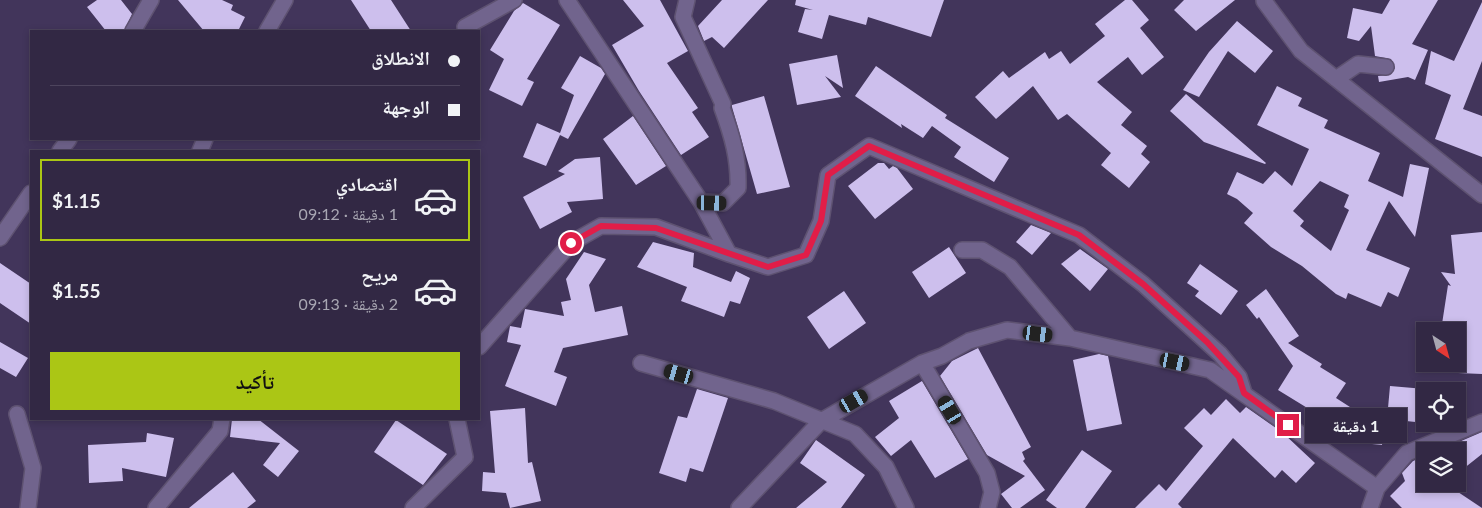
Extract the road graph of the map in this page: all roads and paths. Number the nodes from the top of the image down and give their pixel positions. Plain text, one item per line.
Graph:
1 (151, 0) edge
2 (285, 0) edge
3 (514, 0) edge
4 (567, 0) edge
5 (687, 0) edge
6 (1264, 0) edge
7 (465, 27) dead end
8 (134, 30) edge
9 (268, 30) edge
10 (1386, 67) dead end
11 (1336, 79) junction
12 (30, 194) edge
13 (1482, 195) edge
14 (701, 202) junction
15 (0, 238) edge
16 (962, 250) dead end
17 (729, 254) junction
18 (1070, 338) junction
19 (480, 346) edge
20 (641, 363) dead end
21 (922, 363) junction
22 (1244, 393) junction
23 (17, 414) dead end
24 (222, 420) edge
25 (457, 420) edge
26 (821, 421) junction
27 (1482, 422) edge
28 (1378, 488) junction
29 (28, 508) edge
30 (156, 508) edge
31 (413, 508) edge
32 (739, 508) edge
33 (906, 508) edge
34 (988, 508) edge
35 (1370, 508) edge

1 - 8 street
2 - 9 street
3 - 7 street
4 - 14 street
5 - 14 street
6 - 11 street
10 - 11 street
11 - 13 street
12 - 15 street
14 - 17 street
16 - 18 street
17 - 19 street
17 - 22 street
18 - 21 street
18 - 22 street
20 - 26 street
21 - 26 street
21 - 34 street
22 - 28 street
23 - 29 street
24 - 30 street
25 - 31 street
26 - 32 street
26 - 33 street
27 - 28 street
28 - 35 street

